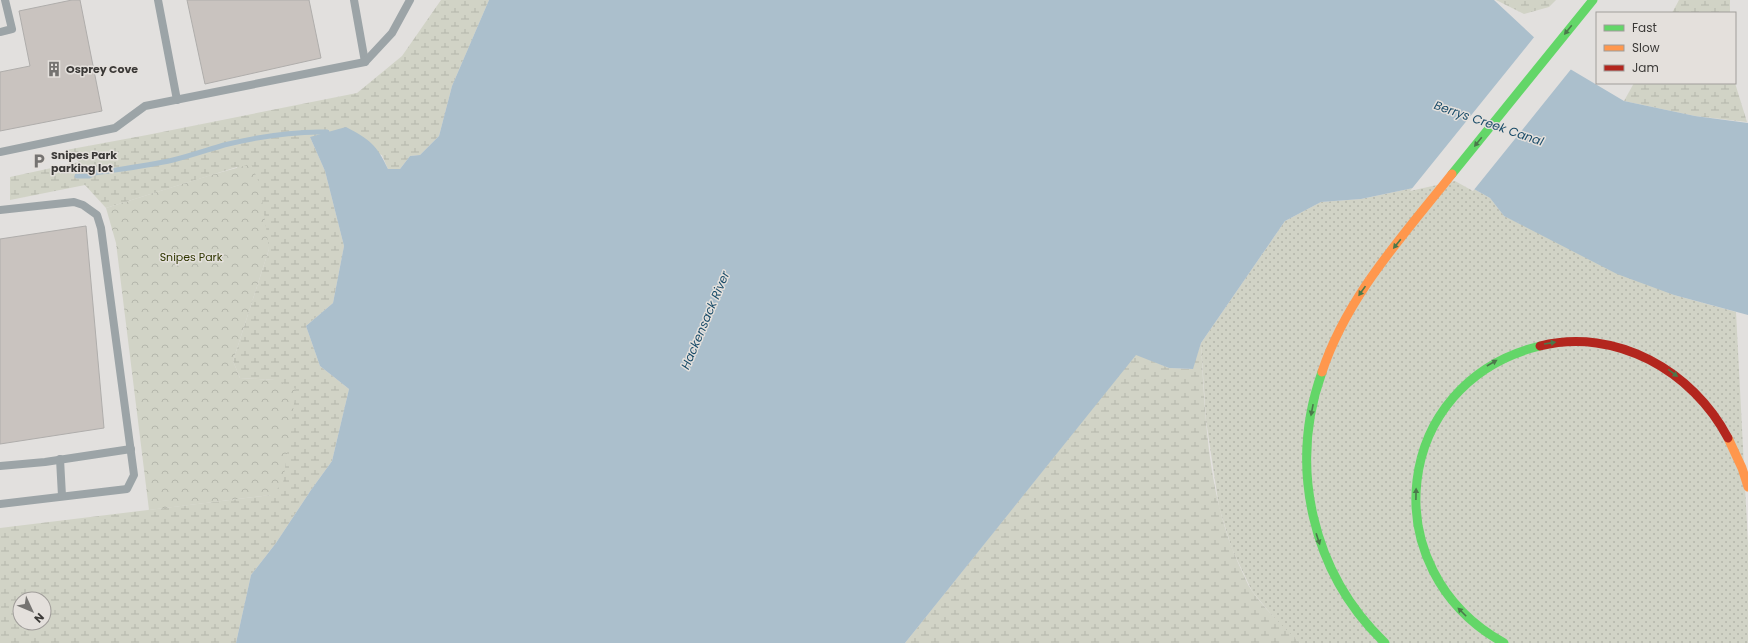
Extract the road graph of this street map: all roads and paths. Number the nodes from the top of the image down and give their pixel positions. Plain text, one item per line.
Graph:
1 (5, 0) edge
2 (158, 0) edge
3 (354, 0) edge
4 (410, 0) edge
5 (1593, 0) edge
6 (0, 32) edge
7 (365, 62) junction
8 (177, 100) junction
9 (0, 152) edge
10 (0, 210) edge
11 (131, 449) junction
12 (60, 459) junction
13 (0, 466) edge
14 (1748, 487) edge
15 (62, 496) junction
16 (0, 504) edge
17 (1385, 643) edge
18 (1504, 643) edge

1 - 6 lane
2 - 8 lane
3 - 7 lane
4 - 7 lane
5 -> 17 highway
7 - 8 lane
8 - 9 lane
10 - 11 lane
11 - 12 lane
11 - 15 lane
12 - 13 lane
12 - 15 lane
18 -> 14 highway
15 - 16 lane

